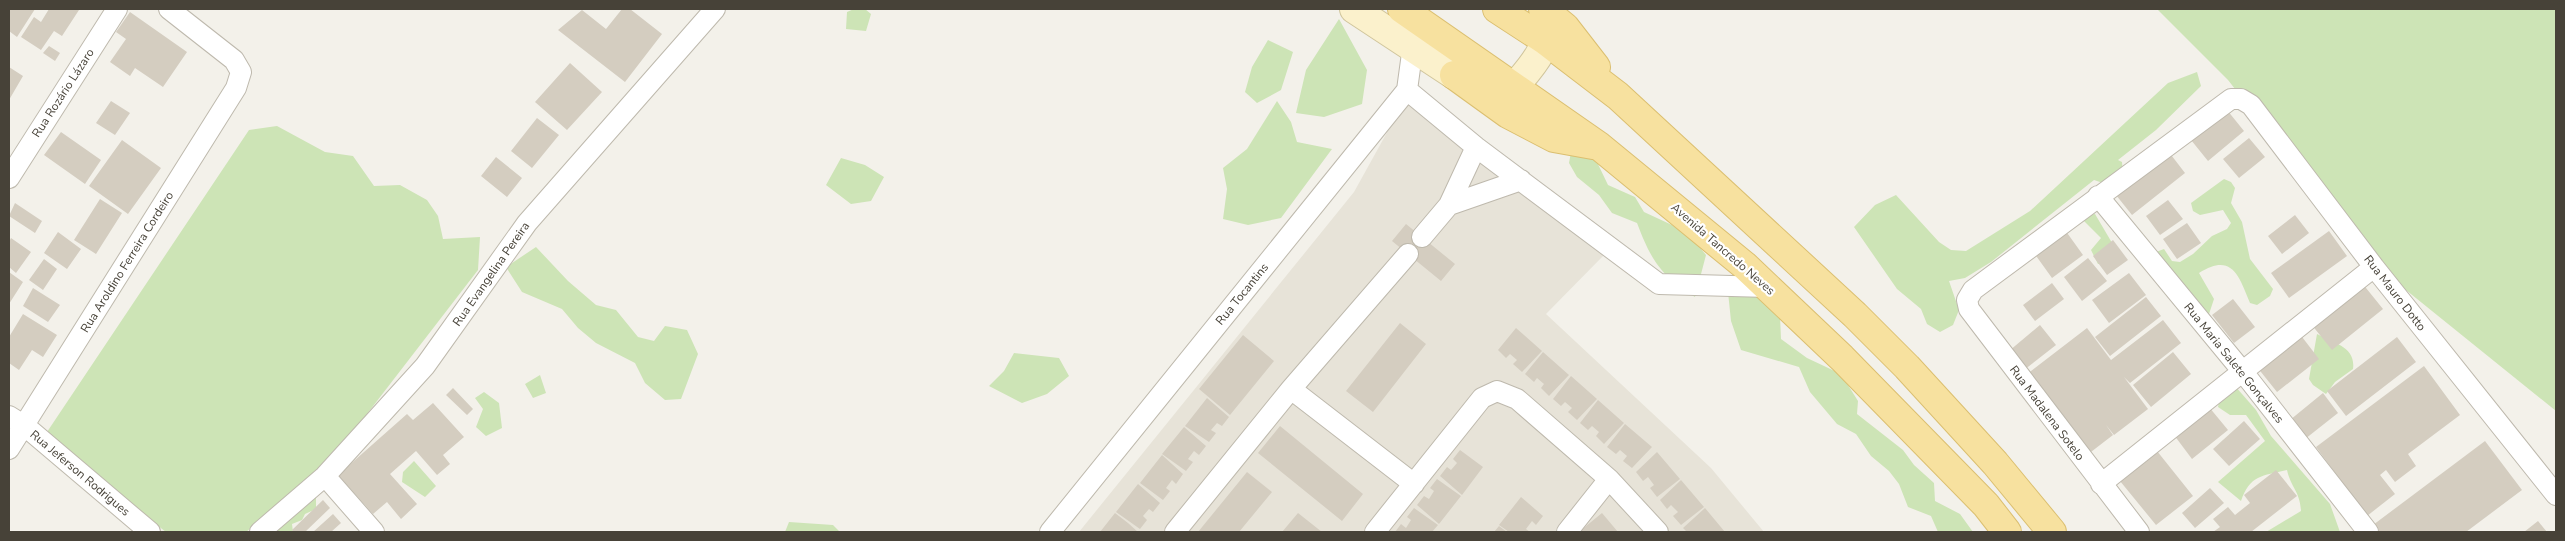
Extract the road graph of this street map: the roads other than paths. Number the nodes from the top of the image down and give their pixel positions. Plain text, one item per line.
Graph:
1 (117, 9) edge
2 (169, 9) edge
3 (715, 9) edge
4 (1354, 9) edge
5 (1402, 9) edge
6 (1497, 9) edge
7 (1543, 9) edge
8 (1546, 41) junction
9 (1413, 46) junction
10 (1454, 74) junction
11 (1515, 86) junction
12 (1407, 90) junction
13 (1618, 96) junction
14 (1599, 146) junction
15 (1476, 147) junction
16 (9, 178) edge
17 (1521, 180) junction
18 (2098, 196) junction
19 (1450, 204) junction
20 (1422, 237) dead end
21 (1408, 254) dead end
22 (2374, 267) junction
23 (1768, 287) junction
24 (2243, 372) junction
25 (1291, 389) junction
26 (17, 421) edge
27 (9, 449) edge
28 (325, 476) junction
29 (1609, 479) junction
30 (1414, 484) junction
31 (2101, 484) junction
32 (2556, 495) edge
33 (150, 532) edge
34 (260, 532) edge
35 (374, 532) edge
36 (1050, 532) edge
37 (1175, 532) edge
38 (1375, 532) edge
39 (1568, 532) edge
40 (1658, 532) edge
41 (2007, 532) edge
42 (2052, 532) edge
43 (2139, 532) edge
44 (2368, 532) edge

1 - 16 street, Rua Rozário Lázaro
2 - 26 street, Rua Aroldino Ferreira Cordeiro
3 - 28 street, Rua Evangelina Pereira
4 - 9 main road
5 - 11 main road, Avenida Tancredo Neves
6 - 8 main road
7 - 8 main road
7 - 13 main road
8 - 11 main road
8 - 13 main road
9 - 10 main road
9 - 12 street
10 - 11 main road
10 - 14 main road
11 - 14 main road, Avenida Tancredo Neves
12 - 15 street
12 - 36 street, Rua Tocantins
13 - 42 main road
14 - 23 main road, Avenida Tancredo Neves
15 - 17 street
15 - 19 street
17 - 19 street
17 - 23 street
18 - 22 street, Rua Mauro Dotto
18 - 24 street, Rua Maria Salete Gonçalves
18 - 31 street, Rua Madalena Sotelo
19 - 20 street
21 - 25 street
22 - 24 street
22 - 32 street, Rua Mauro Dotto
23 - 41 main road, Avenida Tancredo Neves
24 - 31 street
24 - 44 street, Rua Maria Salete Gonçalves
25 - 30 street
25 - 37 street
26 - 27 street, Rua Aroldino Ferreira Cordeiro
26 - 33 street, Rua Jeferson Rodrigues
28 - 34 street, Rua Evangelina Pereira
28 - 35 street
29 - 30 street
29 - 39 street
29 - 40 street
30 - 38 street
31 - 43 street, Rua Madalena Sotelo

